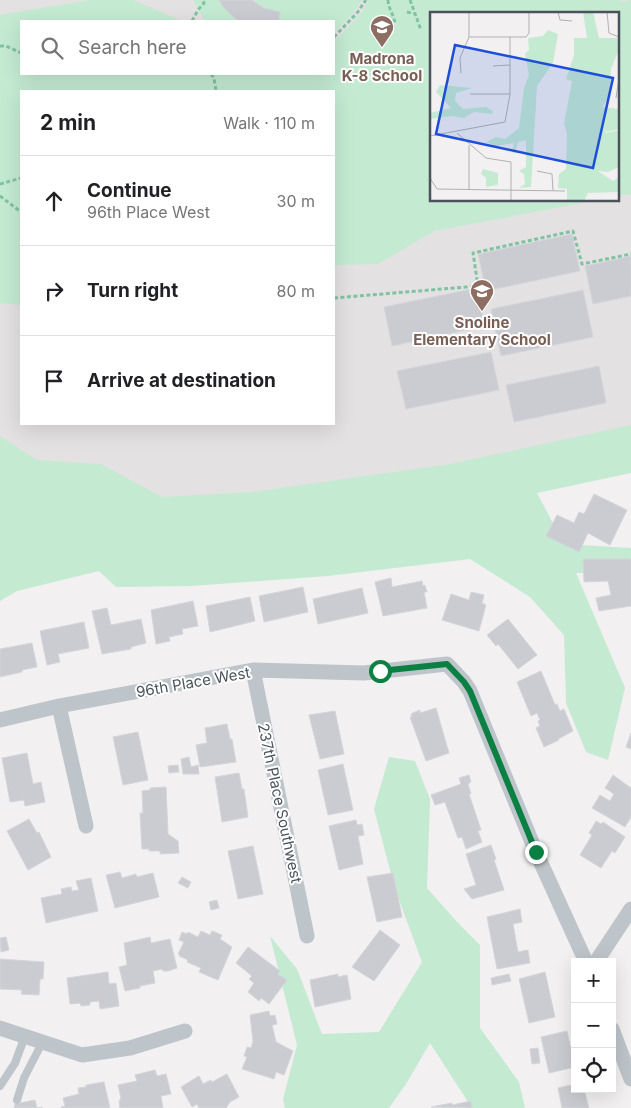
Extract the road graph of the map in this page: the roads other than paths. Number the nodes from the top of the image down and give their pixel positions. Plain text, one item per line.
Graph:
1 (253, 670) junction
2 (59, 706) junction
3 (0, 720) edge
4 (86, 826) dead end
5 (631, 909) edge
6 (308, 936) dead end
7 (584, 958) edge
8 (599, 958) edge
9 (0, 1028) edge
10 (185, 1031) dead end
11 (25, 1036) junction
12 (616, 1040) edge
13 (43, 1041) junction
14 (631, 1080) edge
15 (0, 1086) edge
16 (18, 1100) dead end

1 - 2 street, 96th Place West
1 - 6 street, 237th Place Southwest
1 - 7 street, 96th Place West
2 - 3 street, 96th Place West
2 - 4 street
5 - 8 street
9 - 11 street
10 - 13 street
11 - 13 street
11 - 15 lane
12 - 14 street
13 - 16 lane

